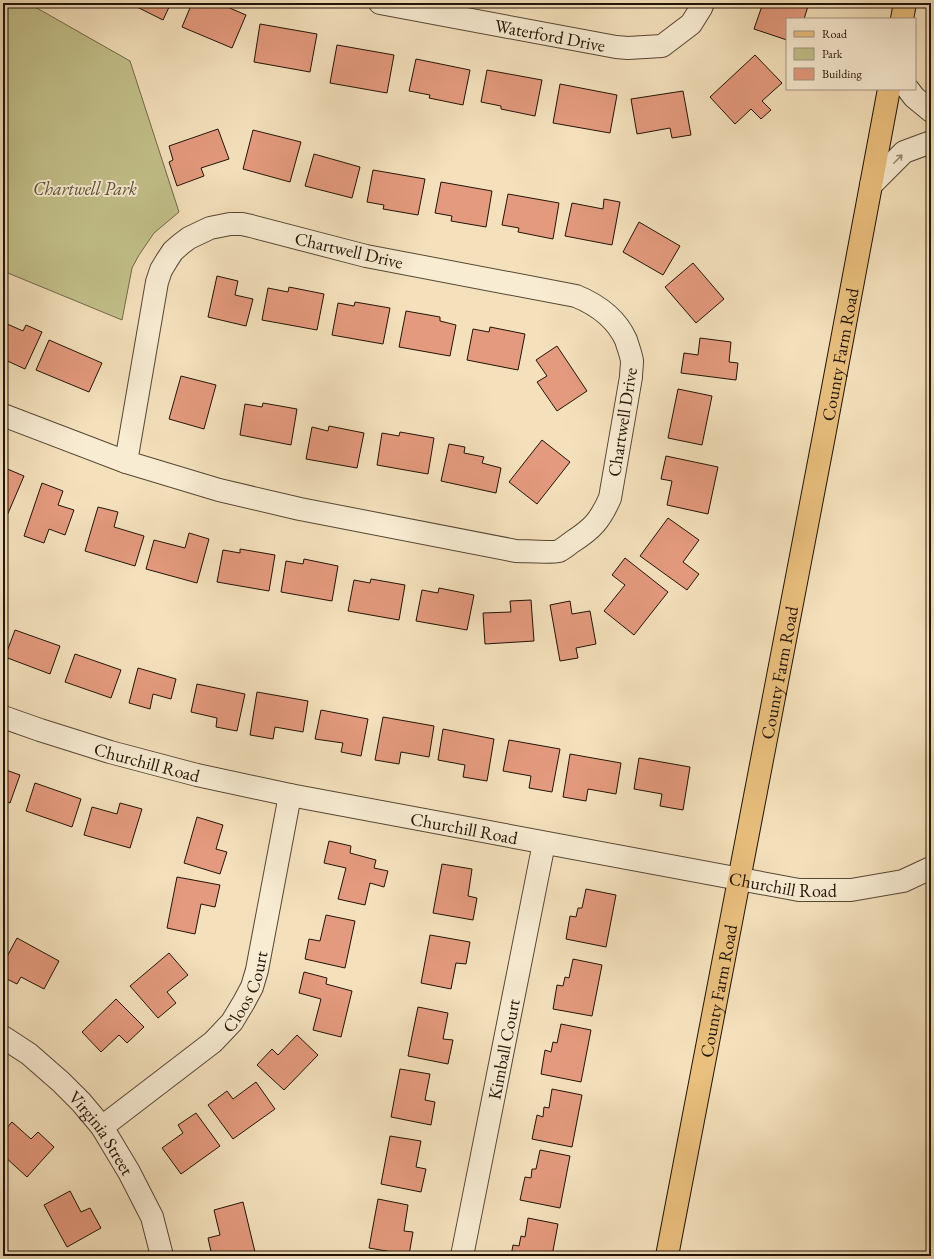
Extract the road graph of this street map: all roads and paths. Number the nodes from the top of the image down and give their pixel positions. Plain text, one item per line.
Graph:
1 (380, 3) edge
2 (703, 3) edge
3 (905, 3) edge
4 (902, 18) edge
5 (889, 90) edge
6 (909, 90) edge
7 (931, 111) edge
8 (931, 142) edge
9 (871, 186) junction
10 (3, 415) edge
11 (126, 462) junction
12 (3, 717) edge
13 (290, 795) junction
14 (544, 843) junction
15 (931, 868) edge
16 (740, 880) junction
17 (3, 1037) edge
18 (102, 1127) junction
19 (162, 1256) edge
20 (462, 1256) edge
21 (667, 1256) edge

1 - 2 street, Waterford Drive
3 - 4 main road
5 - 9 main road, County Farm Road
6 - 7 street
9 -> 8 street
9 - 16 main road, County Farm Road
10 - 11 street, Chartwell Drive
11 - 11 street, Chartwell Drive
12 - 13 street, Churchill Road
13 - 14 street, Churchill Road
13 - 18 street, Cloos Court
14 - 16 street, Churchill Road
14 - 20 street, Kimball Court
15 - 16 street, Churchill Road
16 - 21 main road, County Farm Road
17 - 18 street, Virginia Street
18 - 19 street, Virginia Street

